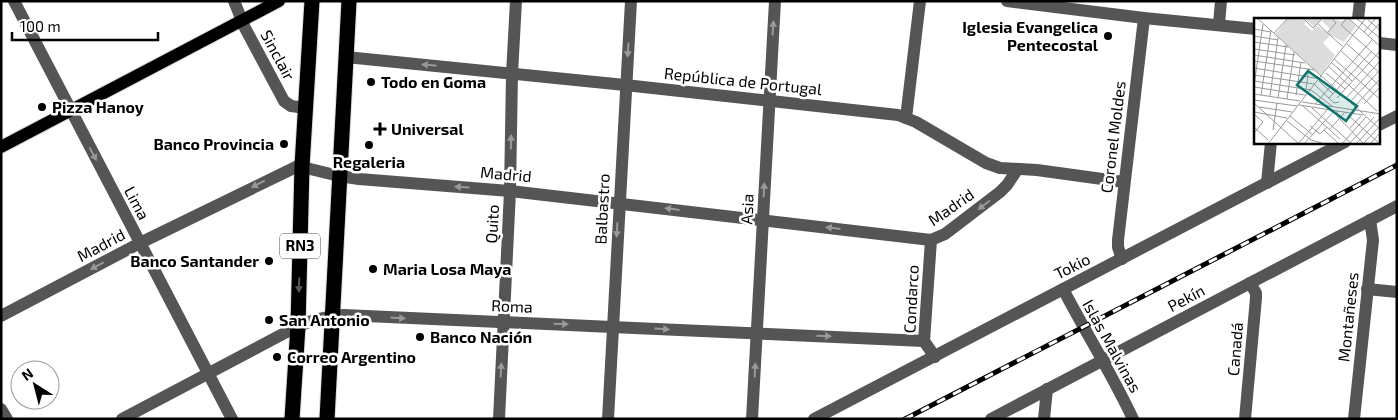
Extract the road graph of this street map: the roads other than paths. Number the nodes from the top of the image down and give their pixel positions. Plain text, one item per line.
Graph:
1 (14, 1) edge
2 (234, 1) edge
3 (279, 1) edge
4 (312, 1) edge
5 (349, 1) edge
6 (516, 1) edge
7 (631, 1) edge
8 (775, 1) edge
9 (920, 1) edge
10 (1007, 1) edge
11 (1221, 1) edge
12 (1360, 1) edge
13 (1082, 6) edge
14 (1144, 18) junction
15 (1358, 18) edge
16 (243, 20) junction
17 (1219, 24) junction
18 (1254, 29) edge
19 (1380, 43) edge
20 (1397, 45) edge
21 (346, 57) junction
22 (512, 74) junction
23 (625, 85) junction
24 (769, 100) junction
25 (306, 108) junction
26 (71, 111) junction
27 (1397, 116) edge
28 (906, 118) junction
29 (1380, 124) edge
30 (1271, 144) edge
31 (1341, 144) edge
32 (1, 147) edge
33 (302, 166) junction
34 (1017, 170) junction
35 (339, 176) junction
36 (1124, 182) junction
37 (1267, 183) junction
38 (510, 190) junction
39 (619, 203) junction
40 (1397, 206) edge
41 (763, 220) junction
42 (1370, 220) junction
43 (931, 240) junction
44 (140, 243) junction
45 (1122, 259) junction
46 (1250, 283) junction
47 (1063, 289) junction
48 (1367, 289) junction
49 (1397, 292) edge
50 (1, 316) edge
51 (332, 316) junction
52 (503, 322) junction
53 (298, 326) junction
54 (613, 326) junction
55 (757, 333) junction
56 (924, 341) junction
57 (936, 357) junction
58 (1102, 360) junction
59 (208, 373) junction
60 (1047, 389) junction
61 (1, 409) edge
62 (7, 419) edge
63 (122, 419) edge
64 (232, 419) edge
65 (292, 419) edge
66 (327, 419) edge
67 (498, 419) edge
68 (608, 419) edge
69 (752, 419) edge
70 (814, 419) edge
71 (991, 419) edge
72 (1044, 419) edge
73 (1133, 419) edge
74 (1245, 419) edge
75 (1354, 419) edge

1 - 26 street, Lima
2 - 16 street, Sinclair
3 - 16 main road
4 - 25 highway, RN3
5 - 21 highway, RN3
6 - 22 street, Quito
7 -> 23 street, Balbastro
24 -> 8 street, Asia
9 - 28 street
10 - 13 street
11 - 17 street
12 - 15 street
13 - 14 street
14 - 17 street
14 - 36 street, Coronel Moldes
16 - 25 street, Sinclair
16 - 26 main road
17 - 18 street
19 - 20 street
22 -> 21 street, República de Portugal
21 - 35 highway, RN3
22 - 23 street, República de Portugal
38 -> 22 street, Quito
23 - 24 street, República de Portugal
23 - 39 street, Balbastro
24 - 28 street, República de Portugal
41 -> 24 street, Asia
25 - 33 highway, RN3
26 - 32 main road
26 -> 44 street, Lima
27 - 29 street
28 - 34 street, República de Portugal
30 - 37 street
31 - 37 street, Tokio
33 - 35 street, Madrid
33 -> 44 street, Madrid
33 -> 53 highway, RN3
34 - 36 street, República de Portugal
34 -> 43 street, Madrid
38 -> 35 street, Madrid
35 - 51 highway, RN3
36 - 45 street, Coronel Moldes
37 - 45 street, Tokio
38 - 39 street, Madrid
38 - 52 street, Quito
41 -> 39 street, Madrid
39 -> 54 street, Balbastro
40 - 42 street, Pekín
43 -> 41 street, Madrid
41 - 55 street, Asia
42 - 46 street, Pekín
42 - 48 street, Montañeses
43 - 56 street, Condarco
44 -> 50 street, Madrid
44 - 59 street, Lima
45 - 47 street, Tokio
46 - 58 street, Pekín
46 - 74 street, Canadá
47 - 57 street, Tokio
47 - 58 street, Islas Malvinas
48 - 49 street
48 - 75 street, Montañeses
51 -> 52 street, Roma
51 - 53 street, Roma
51 - 66 highway, RN3
52 -> 54 street, Roma
67 -> 52 street, Quito
53 - 59 street, Roma
53 - 65 highway, RN3
54 -> 55 street, Roma
54 - 68 street, Balbastro
55 -> 56 street, Roma
69 -> 55 street, Asia
56 - 57 street, Condarco
57 - 70 street, Tokio
58 - 60 street, Pekín
58 - 73 street, Islas Malvinas
59 - 63 street, Roma
59 - 64 street, Lima
60 - 71 street, Pekín
60 - 72 street
61 - 62 street

